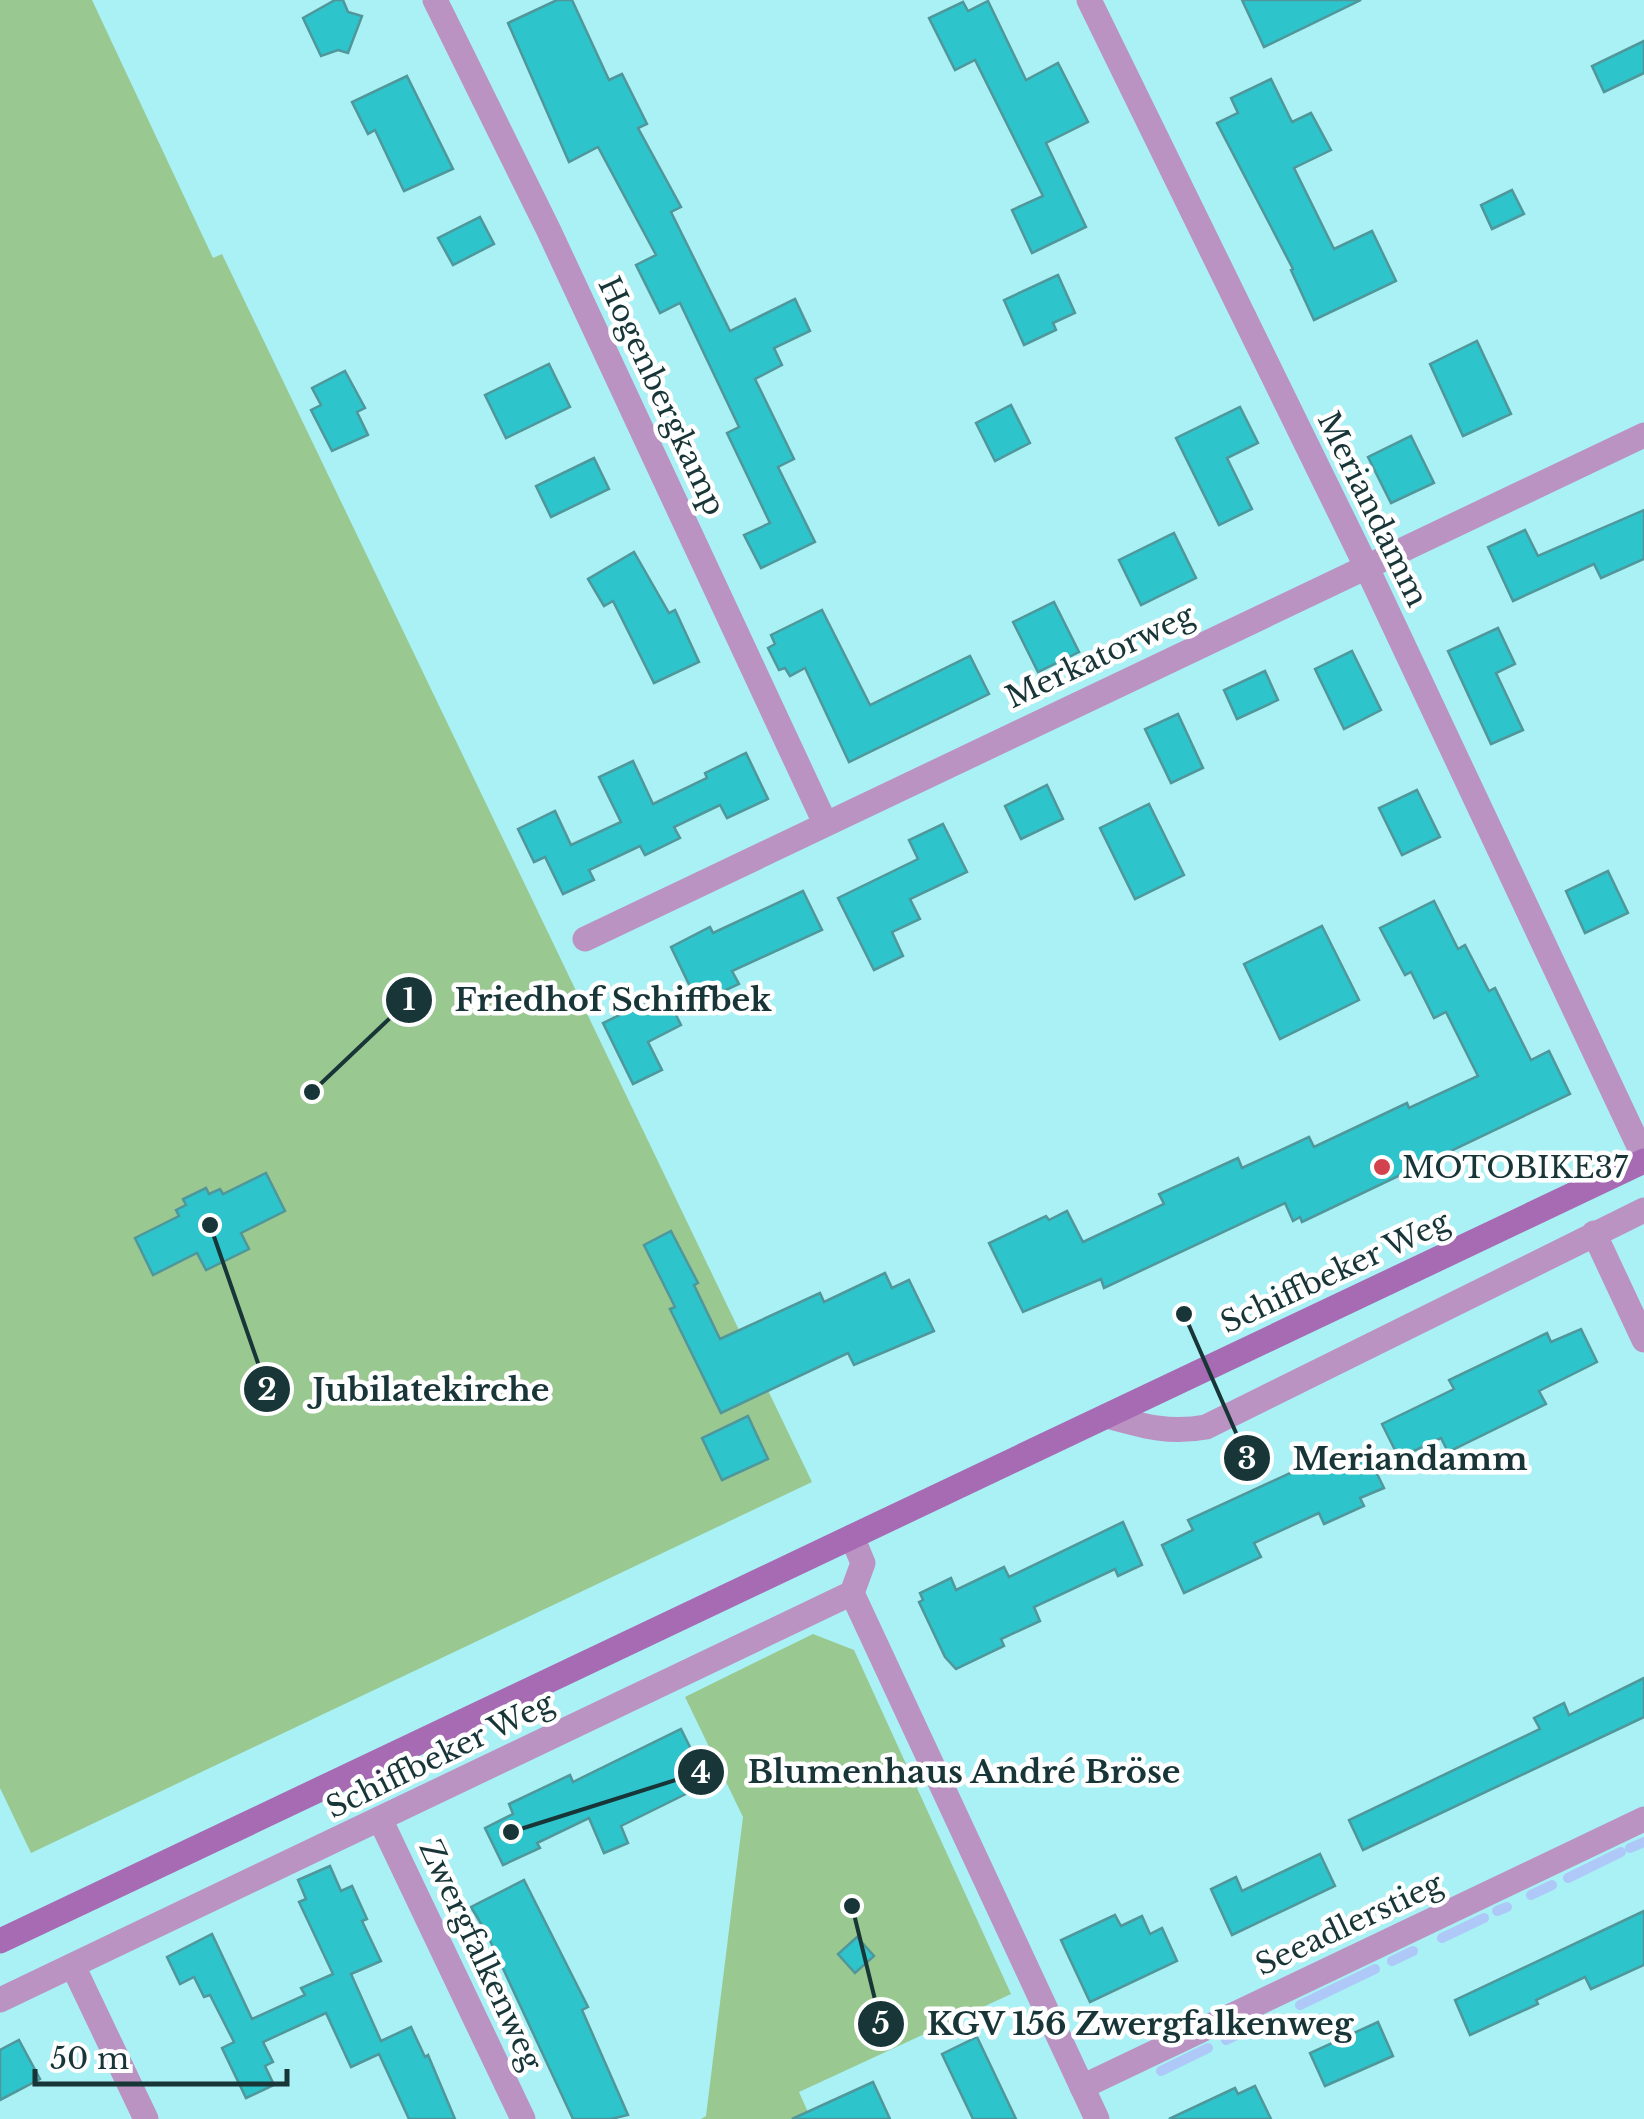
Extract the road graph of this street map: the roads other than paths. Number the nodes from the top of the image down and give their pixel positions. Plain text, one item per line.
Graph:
1 (435, 0) edge
2 (1089, 0) edge
3 (1644, 435) edge
4 (1366, 566) junction
5 (825, 822) junction
6 (585, 939) dead end
7 (1644, 1159) edge
8 (1644, 1210) edge
9 (1594, 1232) junction
10 (1644, 1340) edge
11 (1108, 1416) junction
12 (852, 1537) junction
13 (852, 1594) junction
14 (380, 1819) junction
15 (1644, 1820) edge
16 (0, 1941) edge
17 (73, 1966) junction
18 (0, 2000) edge
19 (1082, 2088) junction
20 (146, 2119) edge
21 (523, 2119) edge
22 (1097, 2119) edge

1 - 5 street, Hogenbergkamp
2 - 4 street, Meriandamm
3 - 4 street, Merkatorweg
4 - 5 street, Merkatorweg
4 - 7 street, Meriandamm
5 - 6 street, Merkatorweg
7 - 11 main road, Schiffbeker Weg
8 - 9 street
9 - 10 street
9 - 11 street
11 - 12 main road, Schiffbeker Weg
12 - 13 street
12 - 16 main road, Schiffbeker Weg
13 - 14 street, Schiffbeker Weg
13 - 19 street
14 - 17 street, Schiffbeker Weg
14 - 21 street, Zwergfalkenweg
15 - 19 street, Seeadlerstieg
17 - 18 street, Schiffbeker Weg
17 - 20 street
19 - 22 street

